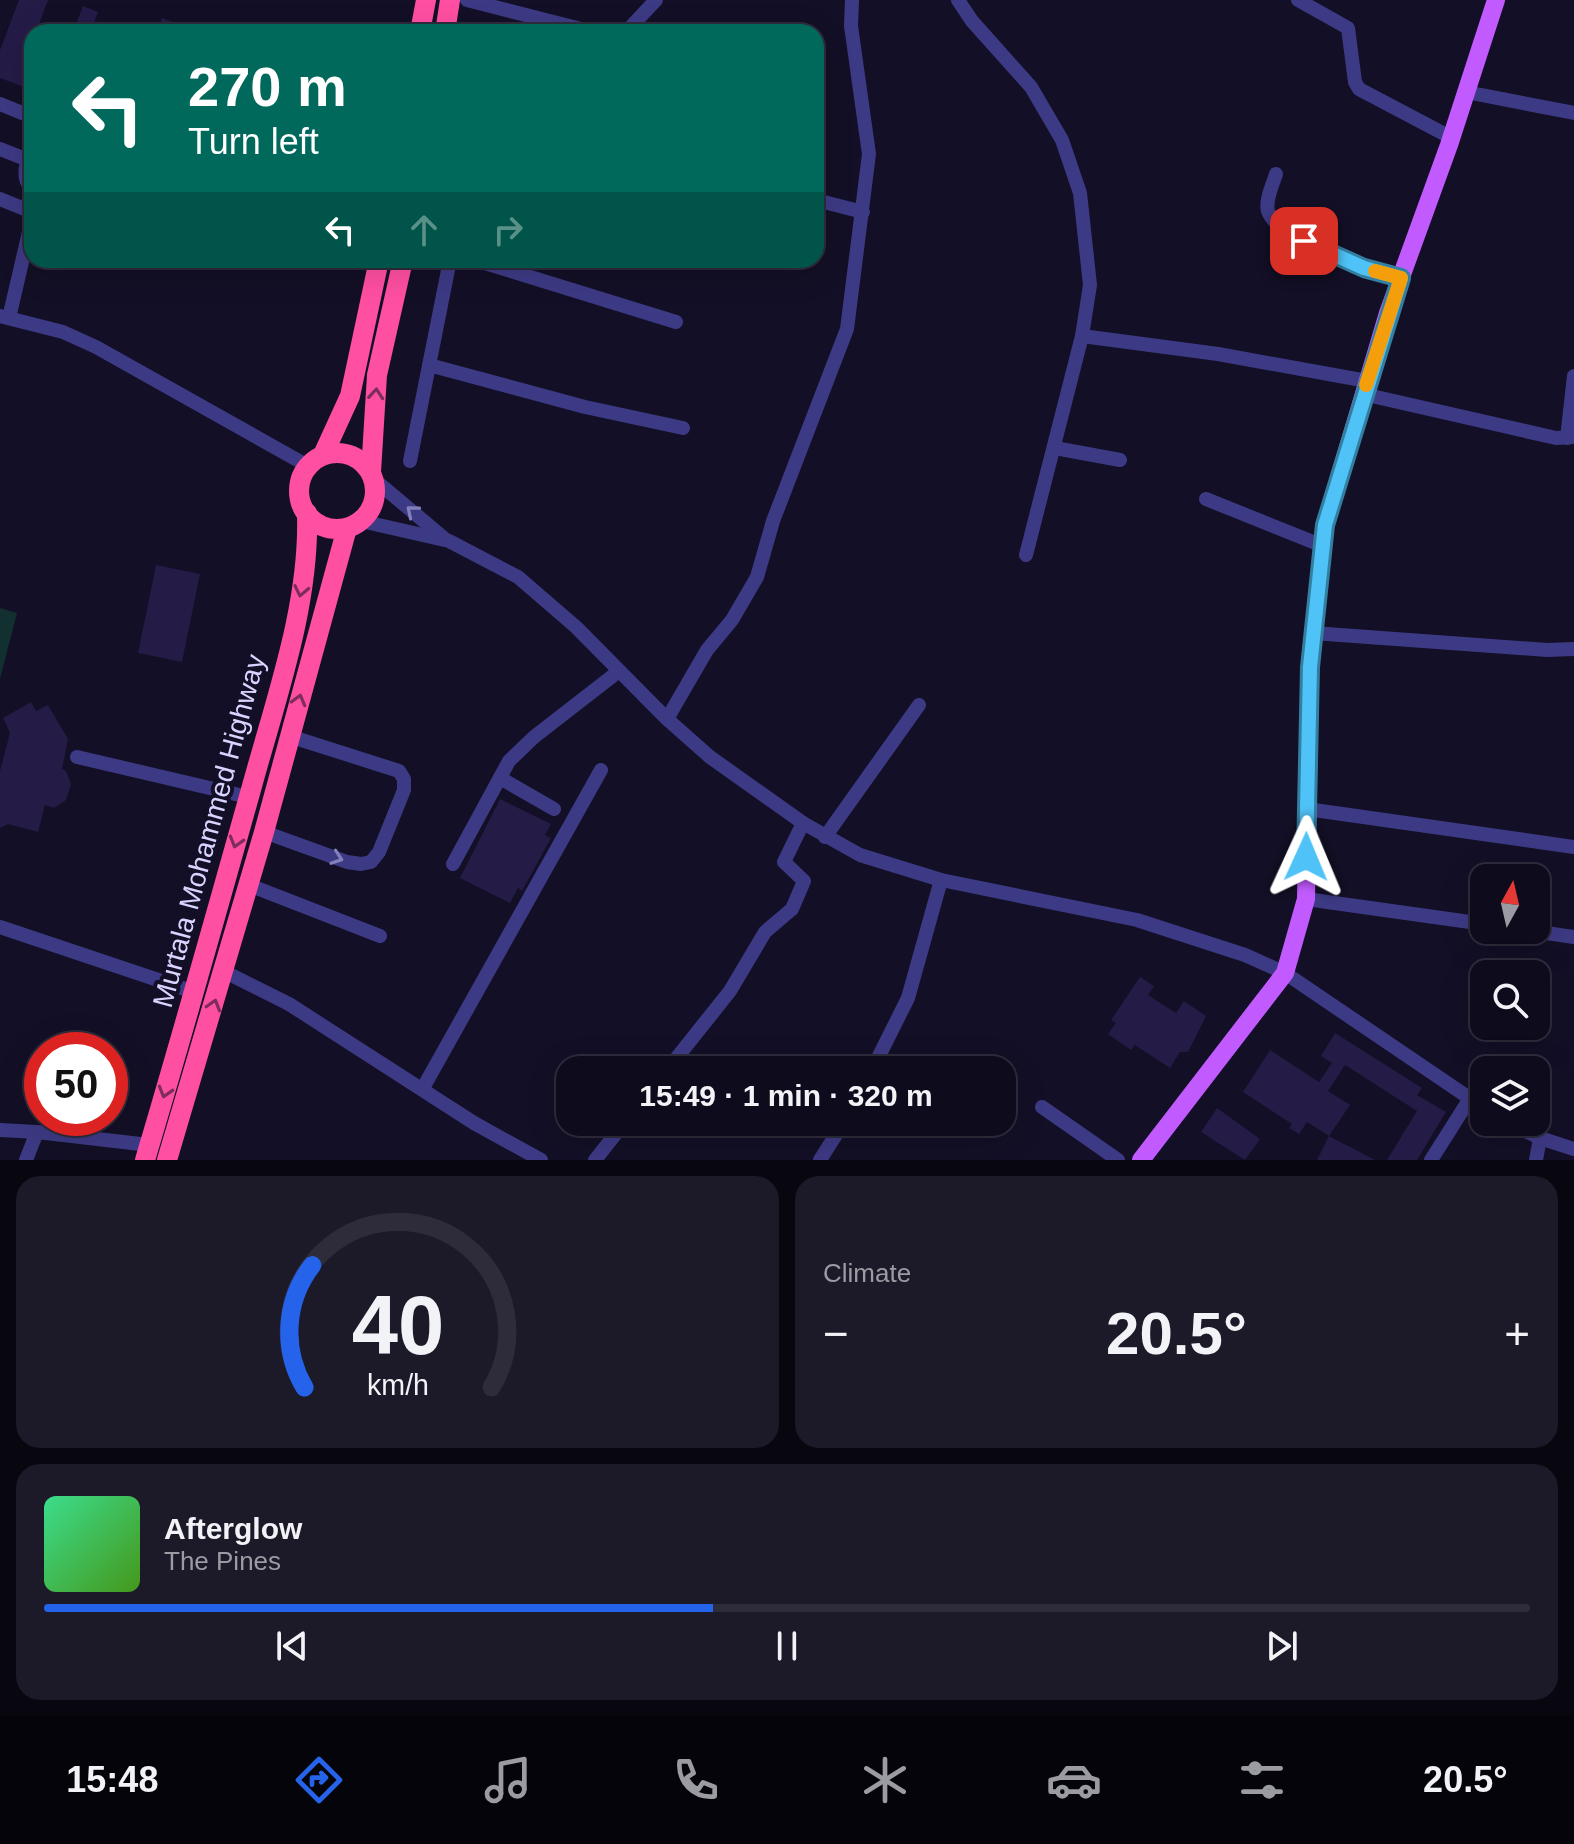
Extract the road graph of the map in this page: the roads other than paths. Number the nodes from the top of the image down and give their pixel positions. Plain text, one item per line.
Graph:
1 (426, 0) edge
2 (450, 0) edge
3 (467, 0) edge
4 (656, 0) edge
5 (852, 0) edge
6 (958, 0) edge
7 (1298, 0) edge
8 (1496, 0) edge
9 (422, 24) edge
10 (446, 24) edge
11 (562, 24) edge
12 (634, 24) edge
13 (1466, 92) junction
14 (0, 104) edge
15 (1574, 113) edge
16 (24, 114) edge
17 (1452, 138) junction
18 (0, 149) edge
19 (24, 153) edge
20 (1276, 174) dead end
21 (0, 199) edge
22 (824, 202) edge
23 (24, 209) edge
24 (863, 212) junction
25 (24, 247) edge
26 (377, 268) edge
27 (401, 268) edge
28 (448, 268) edge
29 (501, 268) edge
30 (1401, 278) junction
31 (4, 317) edge
32 (676, 322) dead end
33 (1082, 336) junction
34 (429, 365) junction
35 (1574, 376) edge
36 (1365, 387) junction
37 (683, 428) dead end
38 (1571, 438) edge
39 (1055, 448) junction
40 (316, 460) junction
41 (1120, 460) dead end
42 (410, 461) dead end
43 (373, 476) junction
44 (1206, 499) dead end
45 (307, 513) junction
46 (354, 524) junction
47 (449, 541) junction
48 (1323, 546) junction
49 (1026, 555) dead end
50 (1313, 633) junction
51 (1574, 649) edge
52 (619, 671) junction
53 (919, 705) dead end
54 (667, 719) junction
55 (289, 736) junction
56 (77, 757) dead end
57 (601, 770) dead end
58 (500, 778) junction
59 (248, 797) junction
60 (554, 809) dead end
61 (1307, 809) junction
62 (803, 823) junction
63 (264, 832) junction
64 (825, 837) junction
65 (1574, 847) edge
66 (453, 864) dead end
67 (941, 880) junction
68 (249, 885) junction
69 (1306, 899) junction
70 (1470, 922) edge
71 (0, 927) edge
72 (1550, 934) edge
73 (380, 936) dead end
74 (1574, 937) edge
75 (223, 971) junction
76 (1285, 973) junction
77 (194, 992) junction
78 (678, 1056) edge
79 (879, 1056) edge
80 (423, 1088) junction
81 (1469, 1100) joint
82 (1042, 1107) dead end
83 (0, 1130) edge
84 (24, 1131) edge
85 (35, 1136) edge
86 (59, 1136) edge
87 (614, 1136) edge
88 (835, 1136) edge
89 (1536, 1136) edge
90 (1540, 1138) junction
91 (1574, 1149) edge
92 (147, 1152) edge
93 (26, 1160) edge
94 (167, 1160) edge
95 (541, 1160) edge
96 (595, 1160) edge
97 (820, 1160) edge
98 (1118, 1160) edge
99 (1141, 1160) edge
100 (1431, 1160) edge
101 (1536, 1160) edge

1 - 9 highway
2 - 10 highway
3 - 11 street
4 - 12 street
5 - 24 street
6 - 33 street
7 - 17 street
8 - 13 main road
13 - 15 street
13 - 17 main road
14 - 16 street
17 - 30 main road
18 - 19 street
20 - 30 street
21 - 23 street
22 - 24 street
24 - 54 street
25 - 31 street
26 - 40 highway
43 -> 27 highway
28 - 34 street
29 - 32 street
30 - 36 main road
31 - 40 street
33 - 36 street
33 - 39 street
34 - 37 street
34 - 42 street
35 - 38 street
36 - 38 street
36 - 48 main road
39 - 41 street
39 - 49 street
40 - 43 highway
40 - 45 highway
43 - 46 highway
47 -> 43 street
44 - 48 street
45 - 46 highway
45 -> 59 highway, Murtala Mohammed Highway
46 - 47 street
55 -> 46 highway, Murtala Mohammed Highway
47 - 52 street
48 - 50 main road
50 - 51 street
50 - 61 main road
52 - 54 street
52 - 58 street
53 - 64 street
54 - 62 street
55 - 63 highway, Murtala Mohammed Highway
63 -> 55 street
56 - 59 street
57 - 80 street
58 - 60 street
58 - 66 street
59 -> 77 highway, Murtala Mohammed Highway
61 - 65 street
61 - 69 main road
62 - 64 street
62 - 78 street
63 - 68 highway, Murtala Mohammed Highway
64 - 67 street
67 - 76 street
67 - 79 street
68 - 73 street
68 - 75 highway, Murtala Mohammed Highway
69 - 70 street
69 - 76 main road
71 - 77 street
72 - 74 street
75 - 80 street
94 -> 75 highway, Murtala Mohammed Highway
76 - 81 street
76 - 99 main road
77 -> 92 highway, Murtala Mohammed Highway
80 - 95 street
81 - 100 street
82 - 98 street
83 - 84 street
85 - 93 street
86 - 92 street
87 - 96 street
88 - 97 street
89 - 90 street
90 - 91 street
90 - 101 street

